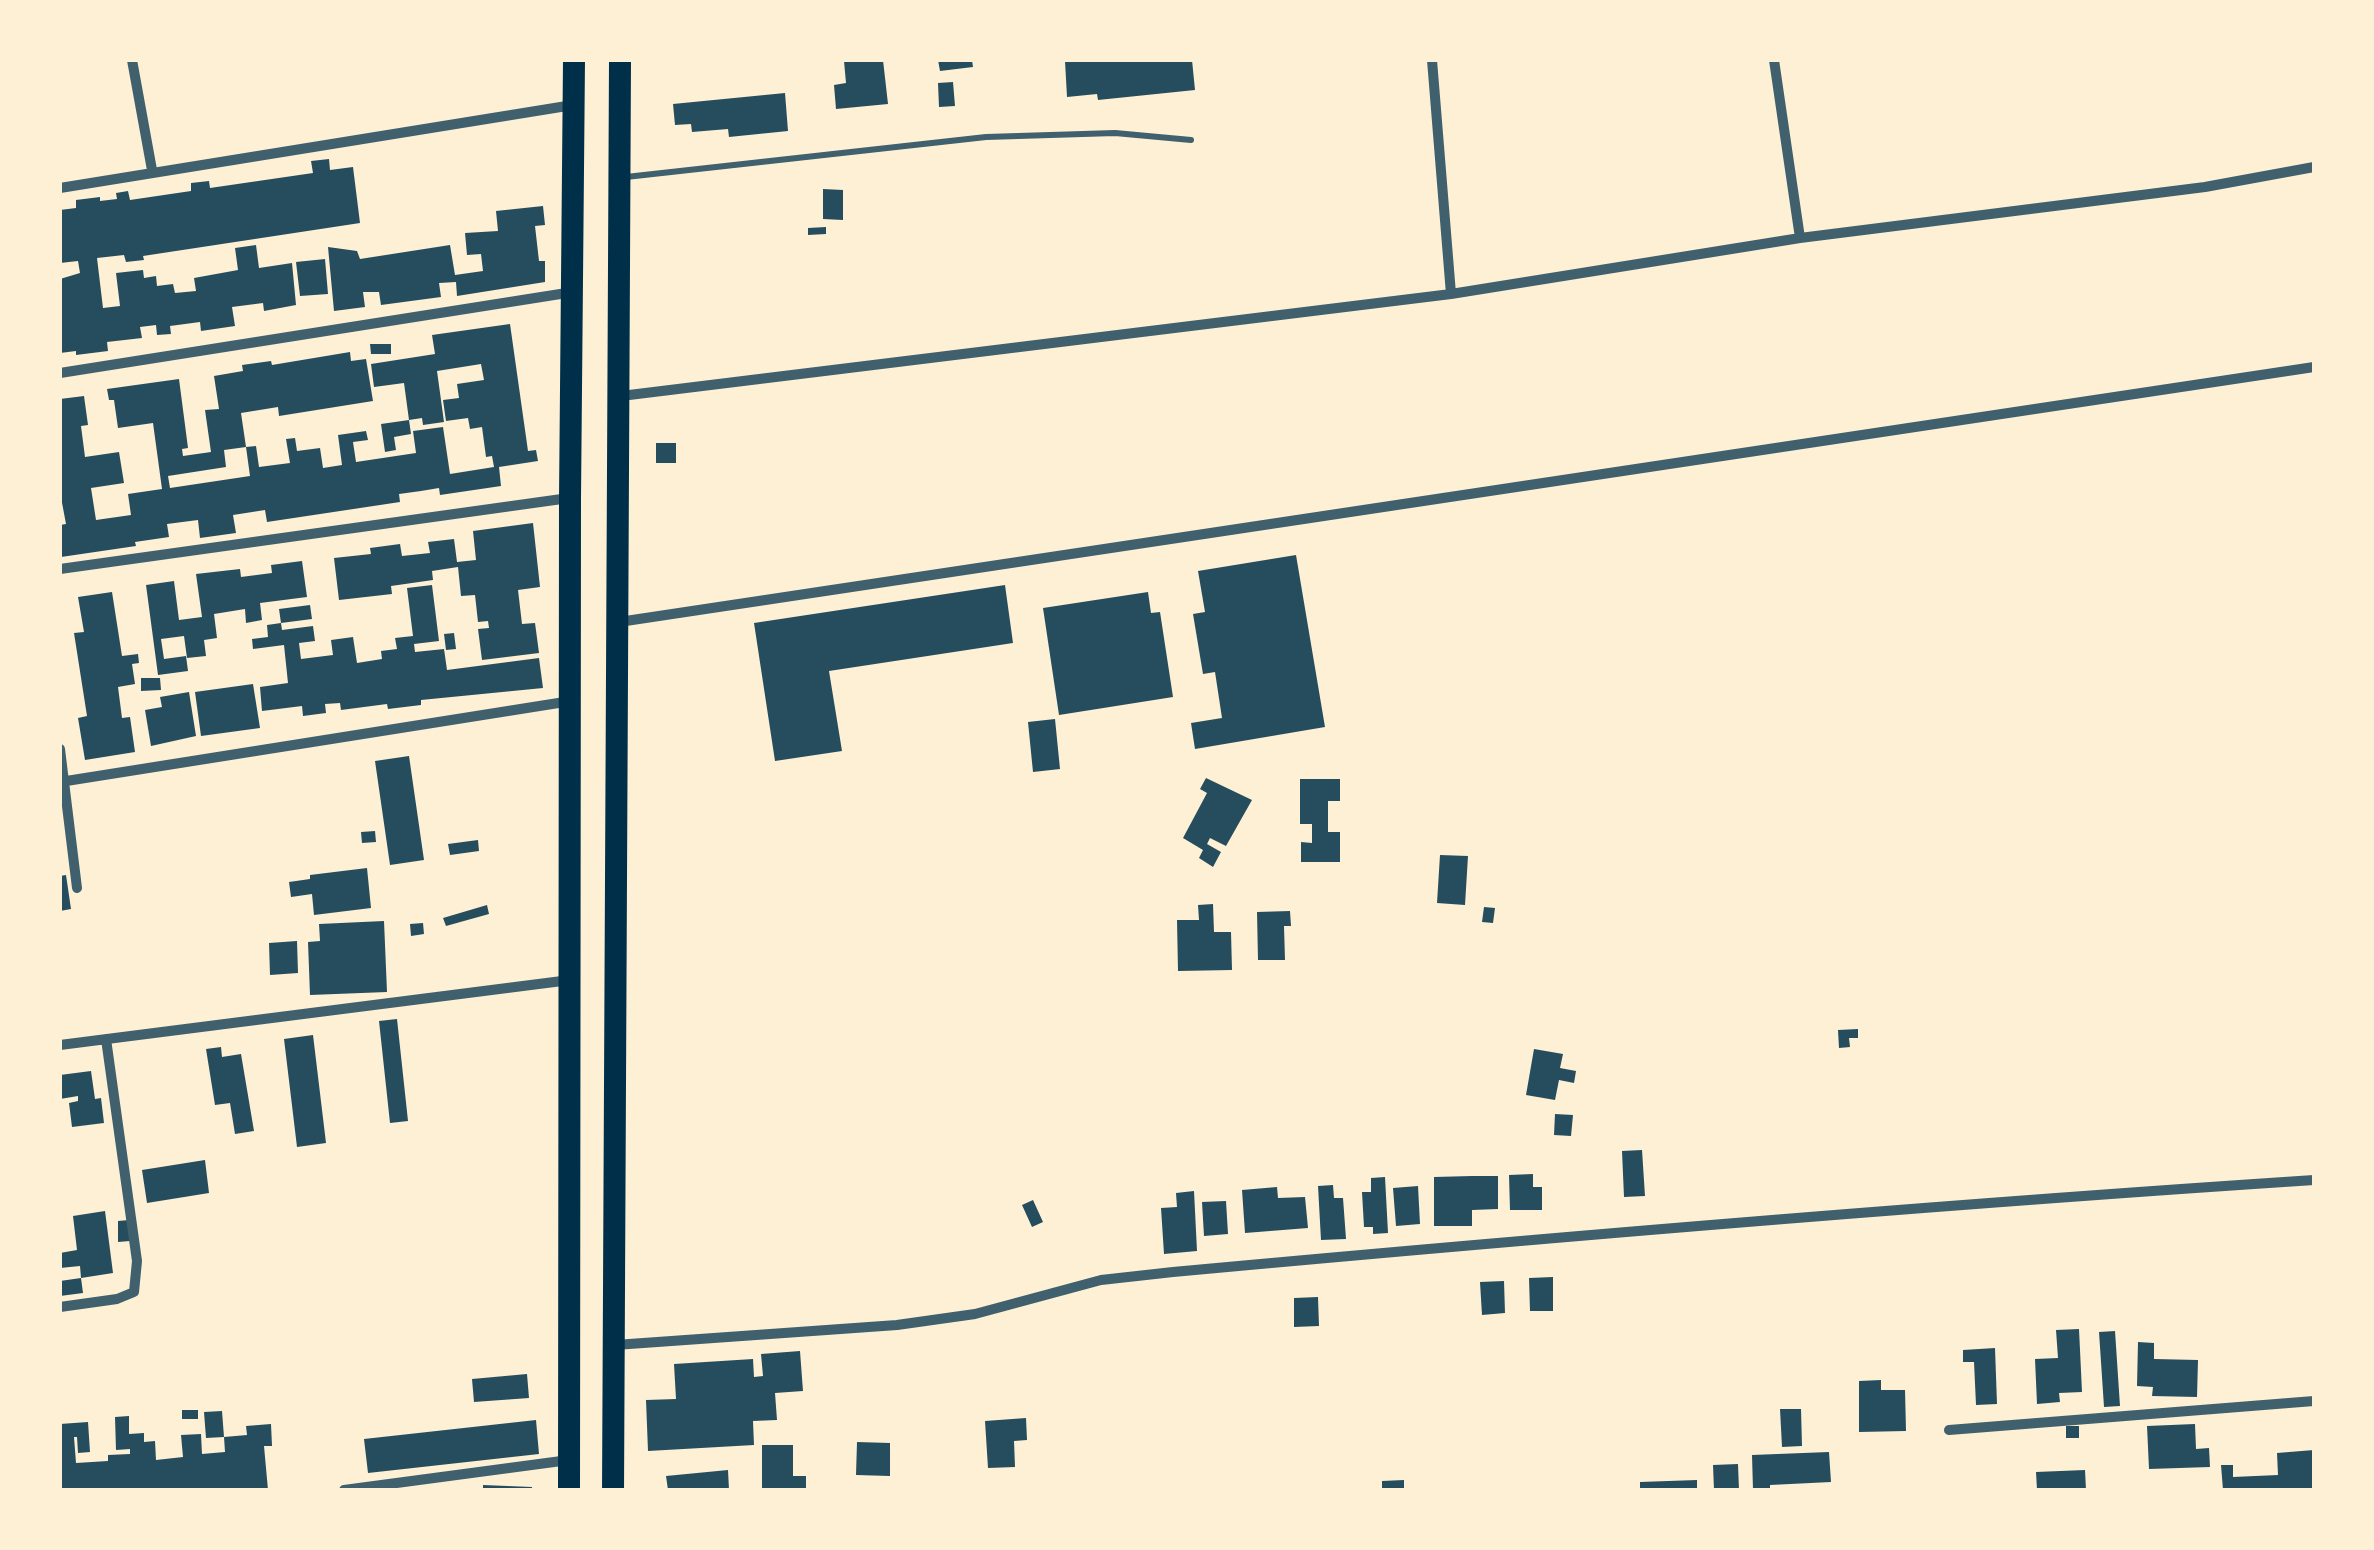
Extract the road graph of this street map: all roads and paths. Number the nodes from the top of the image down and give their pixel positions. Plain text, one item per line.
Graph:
1 (132, 60) edge
2 (574, 60) edge
3 (620, 60) edge
4 (1432, 60) edge
5 (1774, 60) edge
6 (574, 104) junction
7 (1191, 140) dead end
8 (2314, 168) edge
9 (152, 170) junction
10 (620, 178) junction
11 (60, 188) edge
12 (1800, 238) junction
13 (573, 292) junction
14 (1450, 294) junction
15 (2314, 368) edge
16 (60, 373) edge
17 (620, 396) junction
18 (570, 498) junction
19 (60, 569) edge
20 (619, 622) junction
21 (572, 701) junction
22 (60, 749) edge
23 (63, 781) edge
24 (77, 888) dead end
25 (571, 980) junction
26 (106, 1039) junction
27 (60, 1046) edge
28 (2314, 1180) edge
29 (60, 1307) edge
30 (612, 1346) junction
31 (2314, 1401) edge
32 (1949, 1430) dead end
33 (569, 1460) junction
34 (344, 1490) edge
35 (569, 1490) edge
36 (613, 1490) edge

1 - 9 street
2 - 6 highway
3 - 10 highway
4 - 14 street
5 - 12 street
6 - 9 street
6 - 13 highway
7 - 10 lane
8 - 12 street
9 - 11 street
10 - 17 highway
12 - 14 street
13 - 16 street
13 - 18 highway
14 - 17 street
15 - 20 street
17 - 20 highway
18 - 19 street
18 - 21 highway
20 - 30 highway
21 - 23 street
21 - 25 highway
22 - 23 street
23 - 24 street
25 - 26 street
25 - 33 highway
26 - 27 street
26 - 29 street
28 - 30 street
30 - 36 highway
31 - 32 street
33 - 34 street
33 - 35 highway

